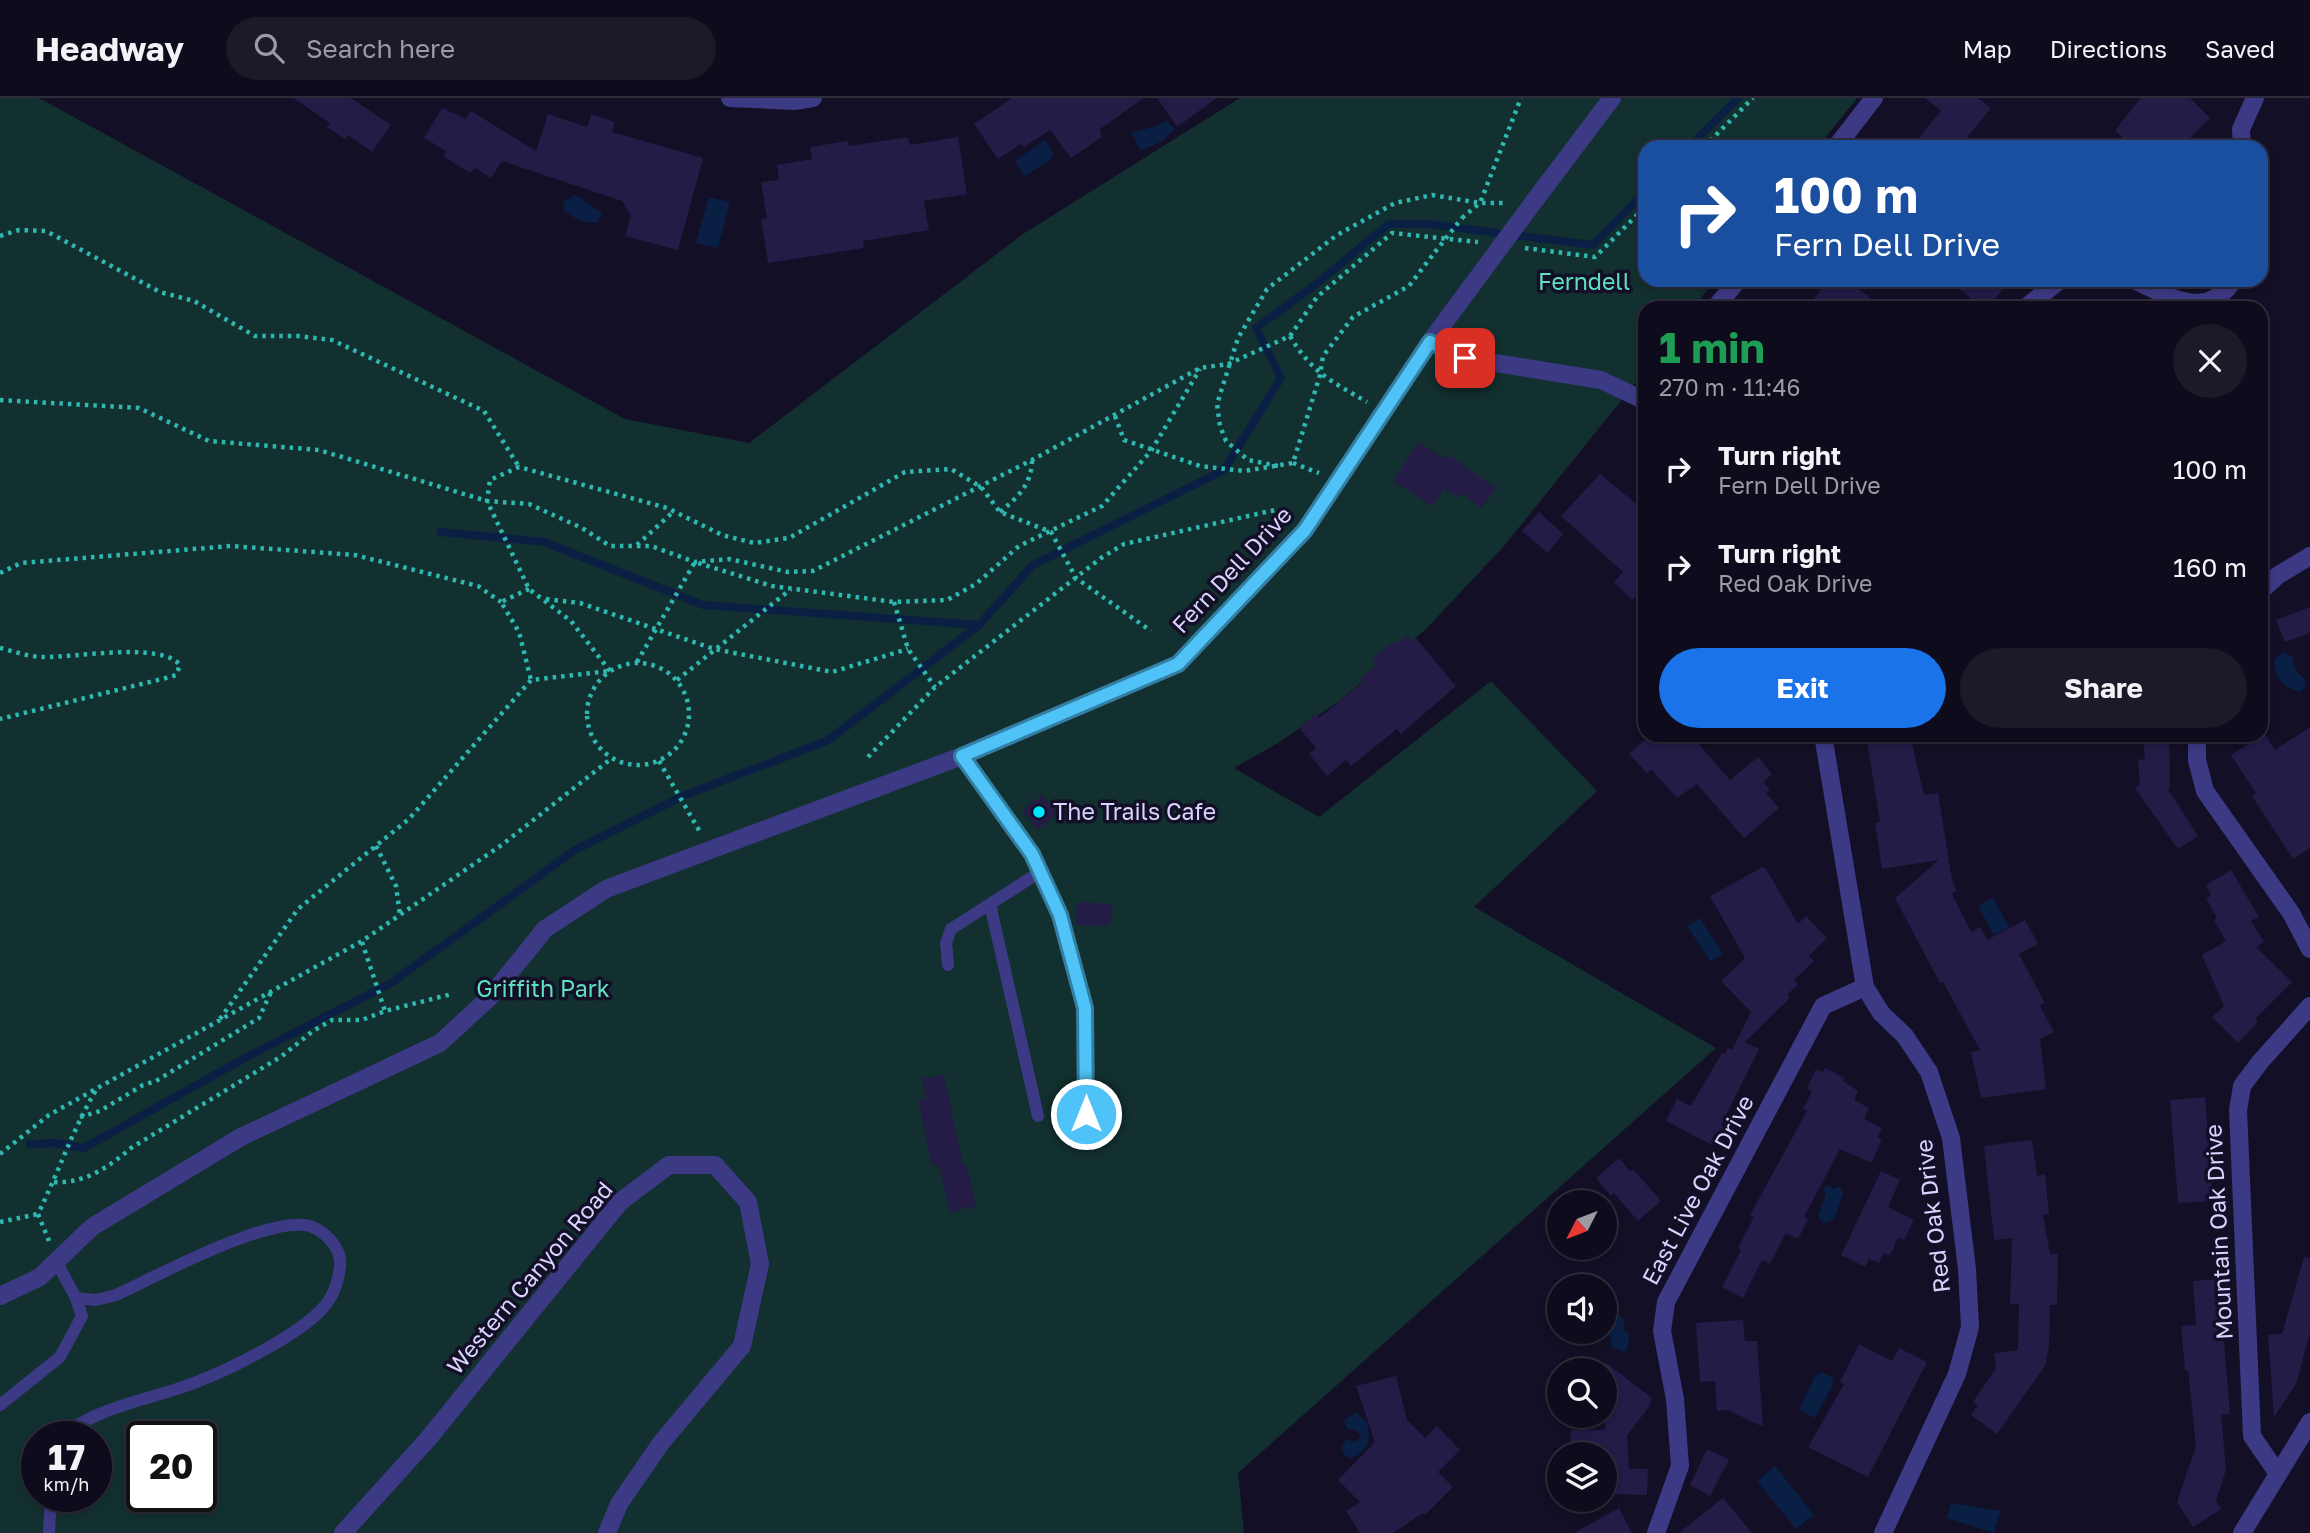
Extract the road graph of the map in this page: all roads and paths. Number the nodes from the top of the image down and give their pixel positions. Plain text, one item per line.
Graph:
1 (730, 98) edge
2 (813, 98) edge
3 (1521, 98) edge
4 (1612, 98) edge
5 (1753, 98) edge
6 (1874, 98) edge
7 (2255, 98) edge
8 (1711, 140) edge
9 (1841, 140) edge
10 (2242, 140) edge
11 (1480, 203) junction
12 (1532, 204) junction
13 (1638, 213) edge
14 (0, 236) edge
15 (1482, 243) dead end
16 (1523, 248) dead end
17 (1732, 287) edge
18 (2051, 287) edge
19 (2149, 287) edge
20 (2229, 287) edge
21 (1721, 301) edge
22 (2034, 301) edge
23 (2180, 301) edge
24 (2208, 301) edge
25 (1290, 336) junction
26 (1430, 342) junction
27 (1228, 363) junction
28 (1200, 368) junction
29 (1320, 375) junction
30 (1638, 395) edge
31 (0, 400) edge
32 (1383, 412) junction
33 (1115, 416) junction
34 (1151, 451) junction
35 (1032, 460) junction
36 (1293, 463) junction
37 (1278, 466) junction
38 (519, 467) junction
39 (1322, 475) dead end
40 (981, 487) junction
41 (487, 501) junction
42 (674, 511) junction
43 (1000, 512) junction
44 (1305, 530) junction
45 (1051, 531) junction
46 (636, 545) junction
47 (2310, 556) edge
48 (695, 562) junction
49 (0, 573) edge
50 (1076, 578) junction
51 (2268, 584) edge
52 (792, 588) junction
53 (529, 589) junction
54 (545, 599) junction
55 (501, 602) junction
56 (894, 602) junction
57 (657, 628) junction
58 (1151, 631) dead end
59 (0, 648) edge
60 (714, 649) junction
61 (908, 649) junction
62 (637, 662) junction
63 (610, 671) junction
64 (531, 680) junction
65 (677, 680) junction
66 (934, 687) junction
67 (0, 719) edge
68 (1824, 742) edge
69 (2197, 742) edge
70 (962, 756) junction
71 (868, 757) dead end
72 (612, 758) junction
73 (659, 761) junction
74 (687, 808) dead end
75 (376, 845) junction
76 (1040, 872) junction
77 (990, 904) junction
78 (400, 915) junction
79 (362, 942) junction
80 (2310, 949) edge
81 (948, 965) dead end
82 (1865, 986) junction
83 (272, 991) junction
84 (452, 993) dead end
85 (2310, 1006) edge
86 (385, 1011) junction
87 (220, 1020) junction
88 (98, 1087) junction
89 (1038, 1116) dead end
90 (80, 1117) junction
91 (1086, 1140) dead end
92 (0, 1154) edge
93 (54, 1182) junction
94 (38, 1214) junction
95 (0, 1222) edge
96 (57, 1261) junction
97 (0, 1296) edge
98 (76, 1298) junction
99 (0, 1405) edge
100 (86, 1421) edge
101 (2310, 1422) edge
102 (2278, 1474) junction
103 (50, 1512) edge
104 (49, 1533) edge
105 (342, 1533) edge
106 (607, 1533) edge
107 (1656, 1533) edge
108 (1883, 1533) edge
109 (2242, 1533) edge

1 - 2 street
3 - 11 path
4 - 12 street, Fern Dell Drive
5 - 8 path
6 - 9 street
7 - 10 street
11 - 12 path
11 - 27 path
11 - 29 path, bridge
12 - 26 street, Fern Dell Drive, bridge
13 - 16 path
14 - 38 path
15 - 25 path
17 - 21 street
18 - 22 street
19 - 23 street
20 - 24 street
25 - 27 path
25 - 29 path
26 - 30 street
26 - 32 street, Fern Dell Drive
27 - 28 path
27 - 37 path
28 - 33 path
28 - 34 path
29 - 32 path
29 - 36 path
31 - 41 path
32 - 44 street, Fern Dell Drive
33 - 34 path
33 - 35 path
34 - 37 path
34 - 45 path
35 - 40 path
35 - 43 path
36 - 37 path
36 - 39 path
38 - 41 path
38 - 42 path
40 - 42 path
40 - 43 path
40 - 48 path
41 - 46 path
41 - 53 path
42 - 46 path
43 - 45 path
44 - 50 path
44 - 70 street, Fern Dell Drive
45 - 50 path
45 - 56 path
46 - 48 path
47 - 51 street
48 - 52 path
48 - 57 path
49 - 55 path
50 - 58 path
50 - 66 path
52 - 56 path
52 - 60 path
53 - 54 path
53 - 55 path
54 - 57 path
54 - 63 path
55 - 64 path
56 - 61 path
57 - 60 path
57 - 62 path
59 - 67 path
60 - 61 path
60 - 65 path
61 - 66 path
62 - 63 path
62 - 65 path
63 - 64 path
63 - 72 path
64 - 75 path
65 - 73 path
66 - 71 path
68 - 82 street, Red Oak Drive
69 - 80 street
70 - 76 lane
70 - 96 street, Fern Dell Drive
72 - 73 path
72 - 78 path
73 - 74 path
75 - 78 path
75 - 87 path
76 - 77 lane
76 - 91 lane
77 - 81 lane
77 - 89 lane
78 - 79 path
79 - 83 path
79 - 86 path
82 - 107 street, East Live Oak Drive
82 - 108 street, Red Oak Drive
83 - 87 path
83 - 90 path
84 - 86 path
85 - 102 street, Mountain Oak Drive
86 - 93 path
87 - 88 path
88 - 90 path
88 - 92 path
90 - 93 path
93 - 94 path
94 - 95 path
94 - 96 path
96 - 97 street
96 - 98 lane
98 - 99 lane
98 - 100 lane
101 - 102 street
102 - 109 street
103 - 104 lane
105 - 106 street, Western Canyon Road

